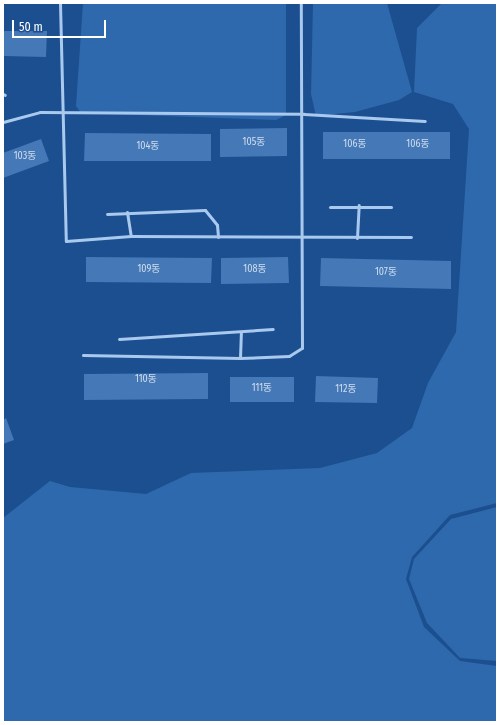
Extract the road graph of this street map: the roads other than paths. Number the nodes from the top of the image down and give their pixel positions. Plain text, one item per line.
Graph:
1 (60, 3) edge
2 (301, 3) edge
3 (304, 114) junction
4 (63, 115) junction
5 (425, 121) dead end
6 (3, 122) edge
7 (359, 205) junction
8 (330, 207) dead end
9 (391, 207) dead end
10 (127, 212) junction
11 (107, 214) dead end
12 (131, 236) junction
13 (302, 236) junction
14 (218, 237) junction
15 (411, 237) dead end
16 (357, 238) junction
17 (273, 329) dead end
18 (241, 332) junction
19 (119, 339) dead end
20 (83, 355) dead end
21 (240, 358) junction

1 - 4 lane
2 - 3 lane
3 - 4 lane
3 - 5 lane
3 - 13 lane
4 - 6 lane
4 - 12 lane
7 - 8 lane
7 - 9 lane
7 - 16 lane
10 - 11 lane
10 - 12 lane
10 - 14 lane
12 - 14 lane
13 - 14 lane
13 - 16 lane
13 - 21 lane
15 - 16 lane
17 - 18 lane
18 - 19 lane
18 - 21 lane
20 - 21 lane

